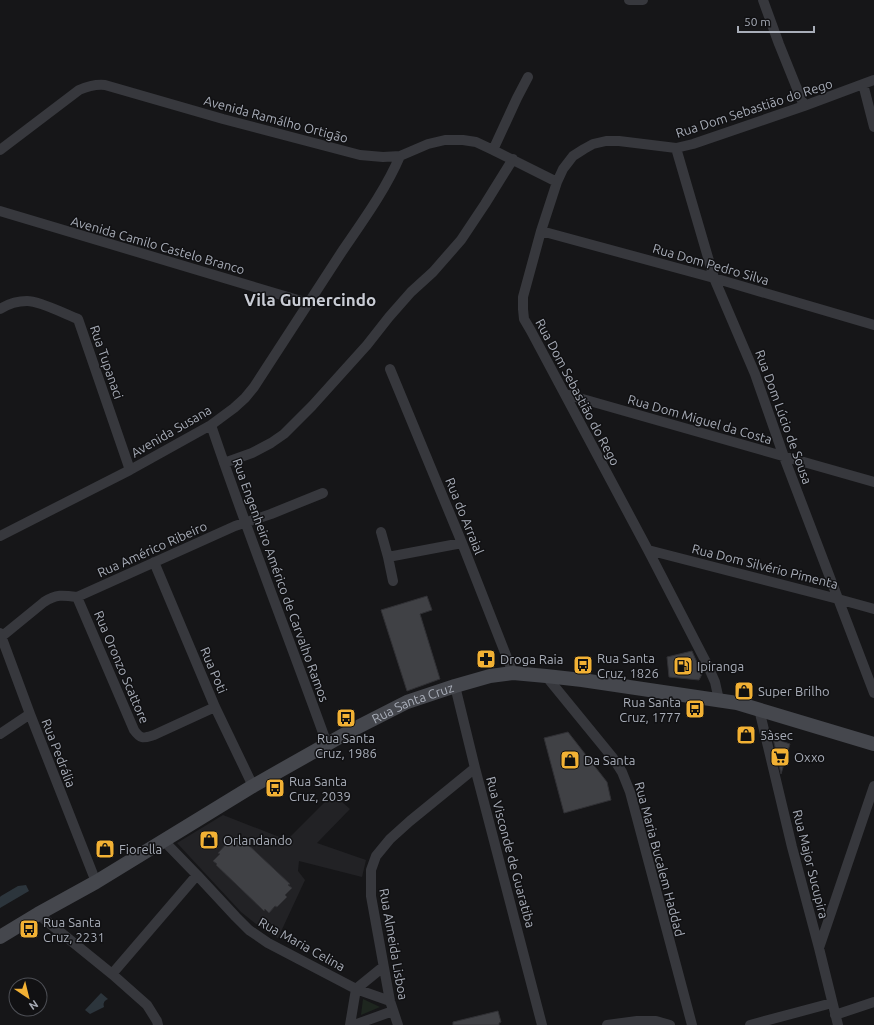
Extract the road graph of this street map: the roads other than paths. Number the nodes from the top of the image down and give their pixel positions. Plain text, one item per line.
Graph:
1 (629, 0) edge
2 (643, 0) edge
3 (763, 0) edge
4 (528, 77) dead end
5 (874, 80) edge
6 (863, 84) junction
7 (804, 106) junction
8 (874, 127) edge
9 (676, 148) junction
10 (0, 150) edge
11 (493, 150) junction
12 (400, 156) junction
13 (513, 159) junction
14 (557, 182) junction
15 (0, 212) edge
16 (540, 231) junction
17 (714, 278) junction
18 (308, 303) junction
19 (0, 309) edge
20 (874, 325) edge
21 (390, 369) dead end
22 (565, 394) junction
23 (211, 425) junction
24 (784, 457) junction
25 (224, 463) junction
26 (130, 470) junction
27 (874, 482) edge
28 (323, 493) dead end
29 (245, 523) junction
30 (380, 532) dead end
31 (0, 536) edge
32 (462, 543) junction
33 (648, 550) junction
34 (388, 557) junction
35 (154, 562) junction
36 (393, 581) dead end
37 (77, 597) junction
38 (838, 598) junction
39 (874, 609) edge
40 (0, 636) edge
41 (513, 673) junction
42 (546, 676) junction
43 (455, 686) junction
44 (874, 693) edge
45 (719, 700) junction
46 (215, 707) junction
47 (760, 709) junction
48 (30, 714) junction
49 (0, 734) edge
50 (327, 744) junction
51 (874, 744) edge
52 (475, 768) junction
53 (253, 786) junction
54 (874, 786) edge
55 (163, 840) junction
56 (197, 875) junction
57 (96, 882) junction
58 (38, 914) junction
59 (0, 937) edge
60 (819, 948) junction
61 (384, 967) junction
62 (112, 974) junction
63 (356, 989) junction
64 (390, 1001) junction
65 (874, 1002) edge
66 (832, 1003) junction
67 (393, 1011) junction
68 (836, 1020) edge
69 (158, 1025) edge
70 (350, 1025) edge
71 (354, 1025) edge
72 (398, 1025) edge
73 (542, 1025) edge
74 (607, 1025) edge
75 (670, 1025) edge
76 (692, 1025) edge
77 (750, 1025) edge

1 - 2 street
3 - 7 street
4 - 11 street
5 - 6 street, Rua Dom Sebastião do Rego
6 - 7 street, Rua Dom Sebastião do Rego
6 - 8 street
7 - 9 street, Rua Dom Sebastião do Rego
9 - 14 street, Rua Dom Sebastião do Rego
9 - 17 street, Rua Dom Lúcio de Sousa
10 - 12 street, Avenida Ramálho Ortigão
11 - 12 street, Avenida Ramálho Ortigão
11 - 13 street, Avenida Ramálho Ortigão
12 - 18 street, Avenida Susana
13 - 14 street, Avenida Ramálho Ortigão
13 - 25 street
14 - 16 street, Rua Dom Sebastião do Rego
15 - 18 street, Avenida Camilo Castelo Branco
16 - 17 street, Rua Dom Pedro Silva
16 - 22 street, Rua Dom Sebastião do Rego
17 - 20 street, Rua Dom Pedro Silva
17 - 24 street, Rua Dom Lúcio de Sousa
18 - 23 street, Avenida Susana
19 - 26 street, Rua Tupanaci
21 - 32 street, Rua do Arraial
22 - 24 street, Rua Dom Miguel da Costa
22 - 33 street, Rua Dom Sebastião do Rego
23 - 25 street, Rua Engenheiro Américo de Carvalho Ramos
23 - 26 street, Avenida Susana
24 - 27 street, Rua Dom Miguel da Costa
24 - 38 street, Rua Dom Lúcio de Sousa
25 - 29 street, Rua Engenheiro Américo de Carvalho Ramos
26 - 31 street, Avenida Susana
28 - 29 street, Rua Américo Ribeiro
29 - 35 street, Rua Américo Ribeiro
29 - 50 street, Rua Engenheiro Américo de Carvalho Ramos
30 - 34 street
32 - 34 street
32 - 41 street, Rua do Arraial
33 - 38 street, Rua Dom Silvério Pimenta
33 - 45 street, Rua Dom Sebastião do Rego
34 - 36 street
35 - 37 street, Rua Américo Ribeiro
35 - 46 street, Rua Poti
37 - 40 street, Rua Américo Ribeiro
37 - 46 street, Rua Oronzo Scattore
38 - 39 street, Rua Dom Silvério Pimenta
38 - 44 street, Rua Dom Lúcio de Sousa
40 - 48 street, Rua Pedrália
41 - 42 main road, Rua Santa Cruz
41 - 43 main road, Rua Santa Cruz
42 - 45 main road, Rua Santa Cruz
42 - 76 street, Rua Maria Bucalem Haddad
43 - 50 main road, Rua Santa Cruz
43 - 52 street, Rua Visconde de Guaratiba
45 - 47 main road, Rua Santa Cruz
46 - 53 street, Rua Poti
47 - 51 main road, Rua Santa Cruz
47 - 60 street, Rua Major Sucupira
48 - 49 street
48 - 57 street, Rua Pedrália
50 - 53 main road, Rua Santa Cruz
52 - 61 street, Rua Almeida Lisboa
52 - 73 street, Rua Visconde de Guaratiba
53 - 55 main road, Rua Santa Cruz
54 - 60 street
55 - 56 street, Rua Maria Celina
55 - 57 main road, Rua Santa Cruz
56 - 62 street
56 - 63 street, Rua Maria Celina
57 - 58 main road, Rua Santa Cruz
58 - 59 main road, Rua Santa Cruz
58 - 62 street
60 - 66 street, Rua Major Sucupira
61 - 63 street
61 - 64 street, Rua Almeida Lisboa
62 - 69 street
63 - 64 street, Rua Maria Celina
63 - 70 street
64 - 67 street, Rua Almeida Lisboa
65 - 68 street
66 - 68 street, Rua Major Sucupira
66 - 77 street
67 - 71 street
67 - 72 street, Rua Almeida Lisboa
74 - 75 street

